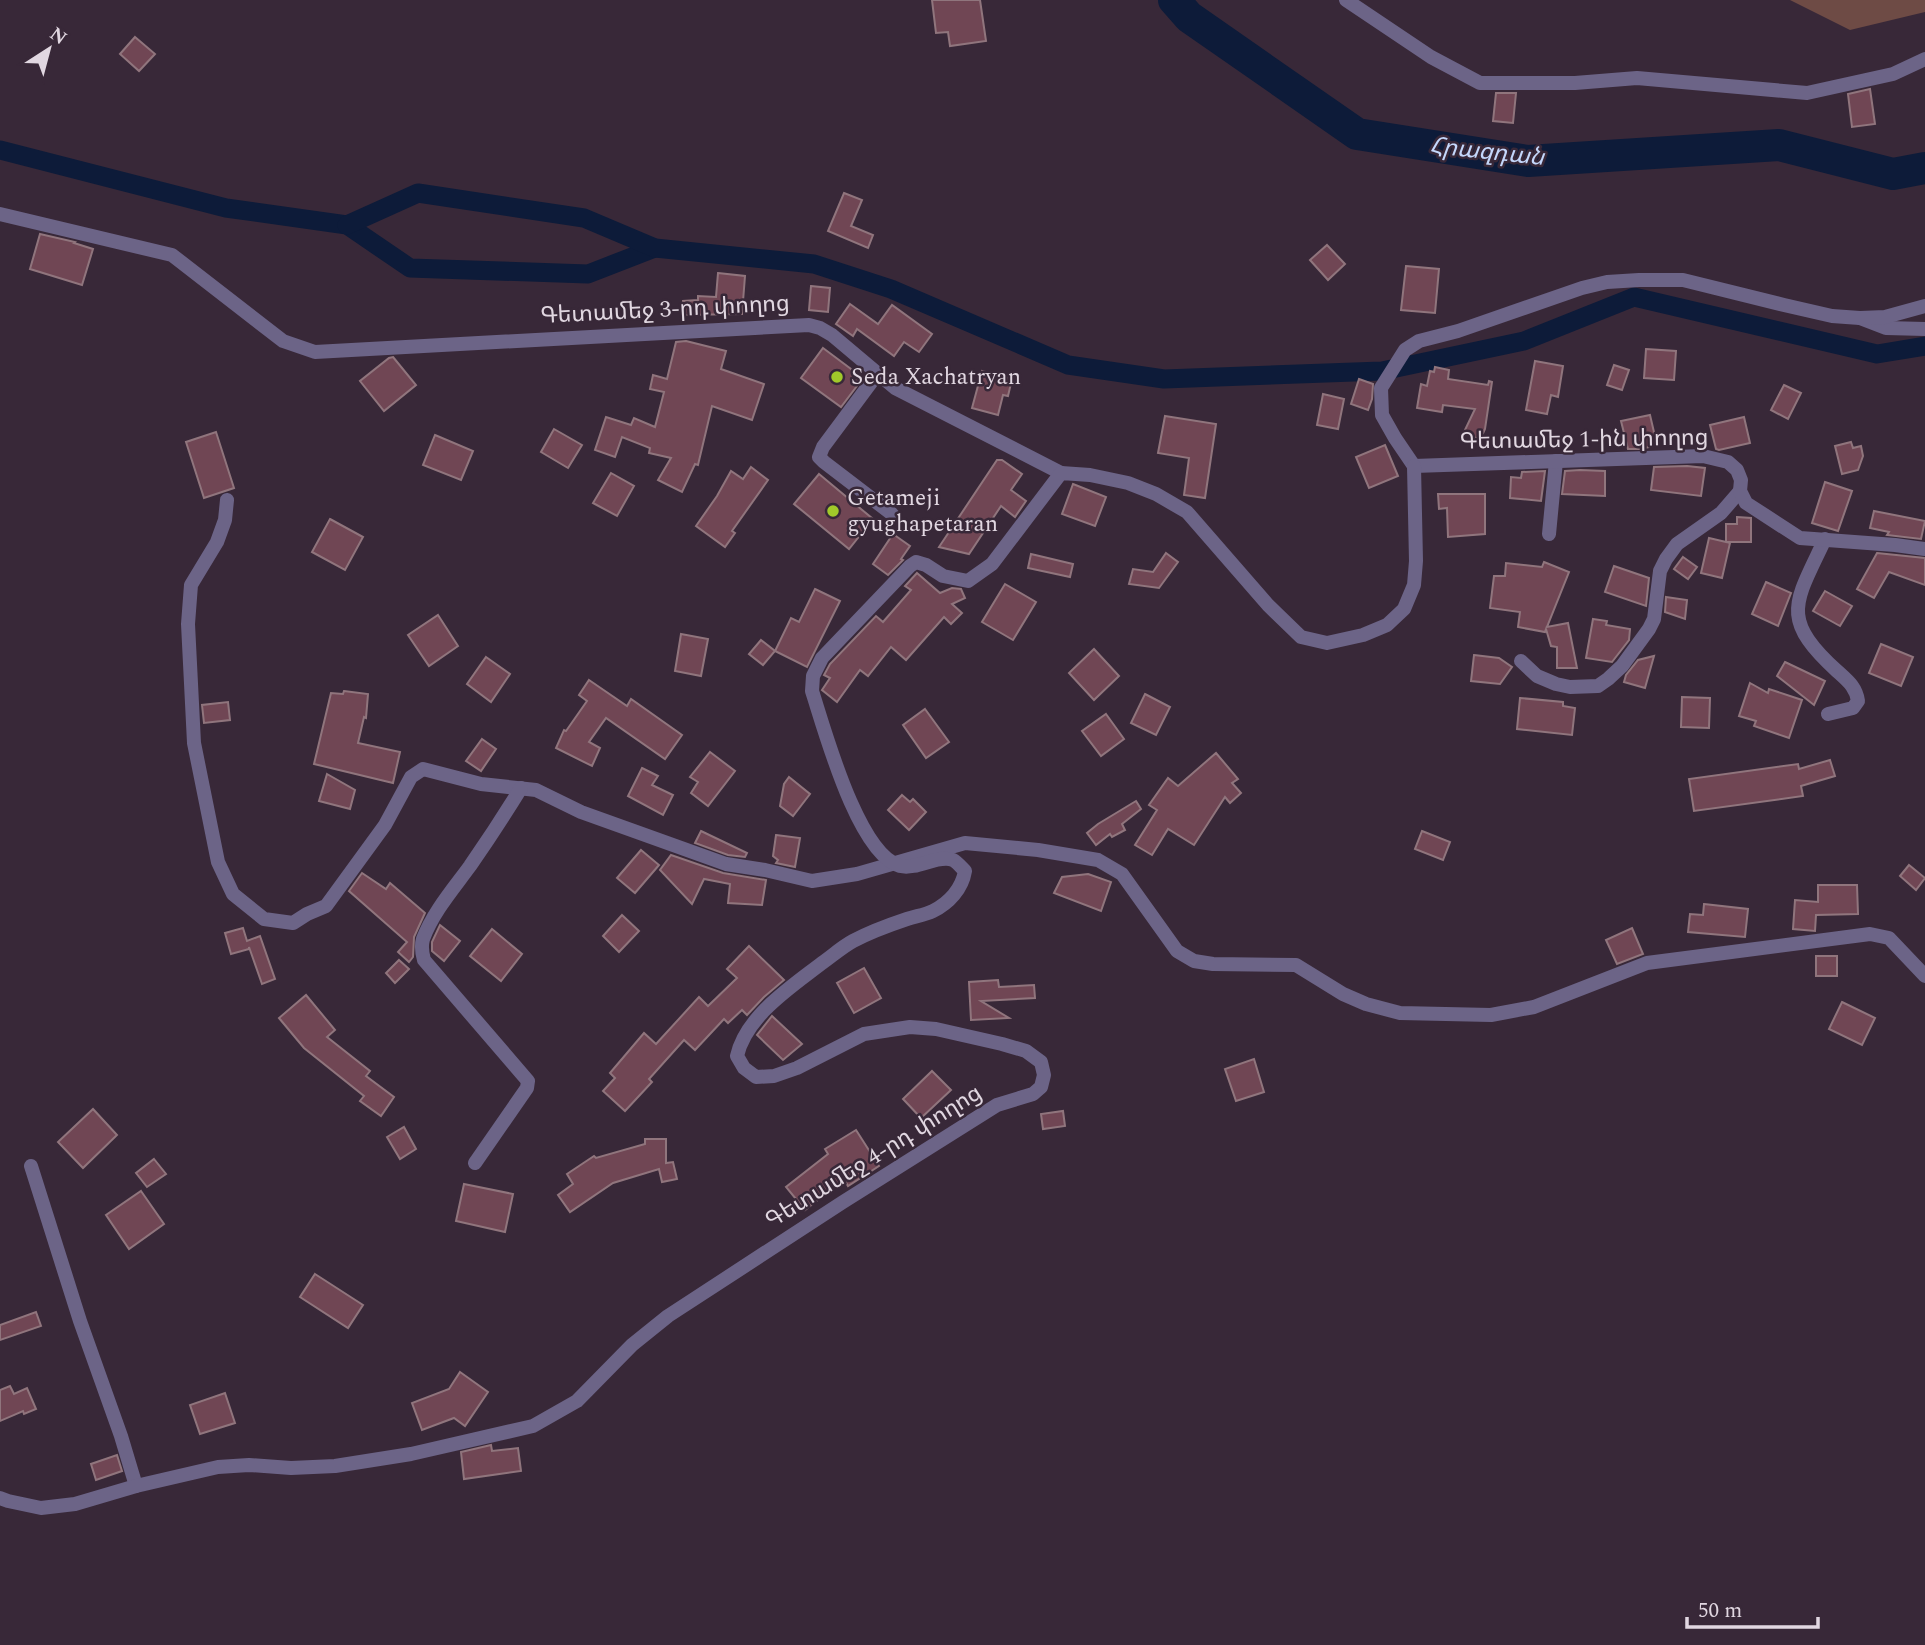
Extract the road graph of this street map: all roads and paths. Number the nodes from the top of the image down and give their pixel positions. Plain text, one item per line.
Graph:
1 (1346, 0) edge
2 (1925, 59) edge
3 (0, 214) edge
4 (1925, 306) edge
5 (1860, 318) junction
6 (1925, 329) edge
7 (878, 373) junction
8 (1556, 461) junction
9 (1414, 466) junction
10 (1061, 473) junction
11 (1740, 491) junction
12 (227, 500) dead end
13 (892, 514) dead end
14 (1549, 534) dead end
15 (1825, 539) junction
16 (1925, 549) edge
17 (1521, 661) dead end
18 (1828, 714) dead end
19 (522, 788) junction
20 (894, 864) junction
21 (1925, 976) edge
22 (475, 1163) dead end
23 (31, 1166) dead end
24 (136, 1486) junction
25 (0, 1498) edge

1 - 2 street
3 - 7 street, Գետամեջ 3-րդ փողոց
4 - 5 street
5 - 6 street
5 - 9 street
7 - 10 street, Գետամեջ 3-րդ փողոց
7 - 13 street
8 - 9 street, Գետամեջ 1-ին փողոց
8 - 11 street, Գետամեջ 1-ին փողոց
8 - 14 street
9 - 10 street, Գետամեջ 3-րդ փողոց
10 - 20 street
11 - 15 street, Գետամեջ 1-ին փողոց
11 - 17 street
12 - 19 street
15 - 16 street, Գետամեջ 1-ին փողոց
15 - 18 street
19 - 20 street
19 - 22 street
20 - 21 street
20 - 24 street, Գետամեջ 4-րդ փողոց
23 - 24 street
24 - 25 street, Գետամեջ 4-րդ փողոց

